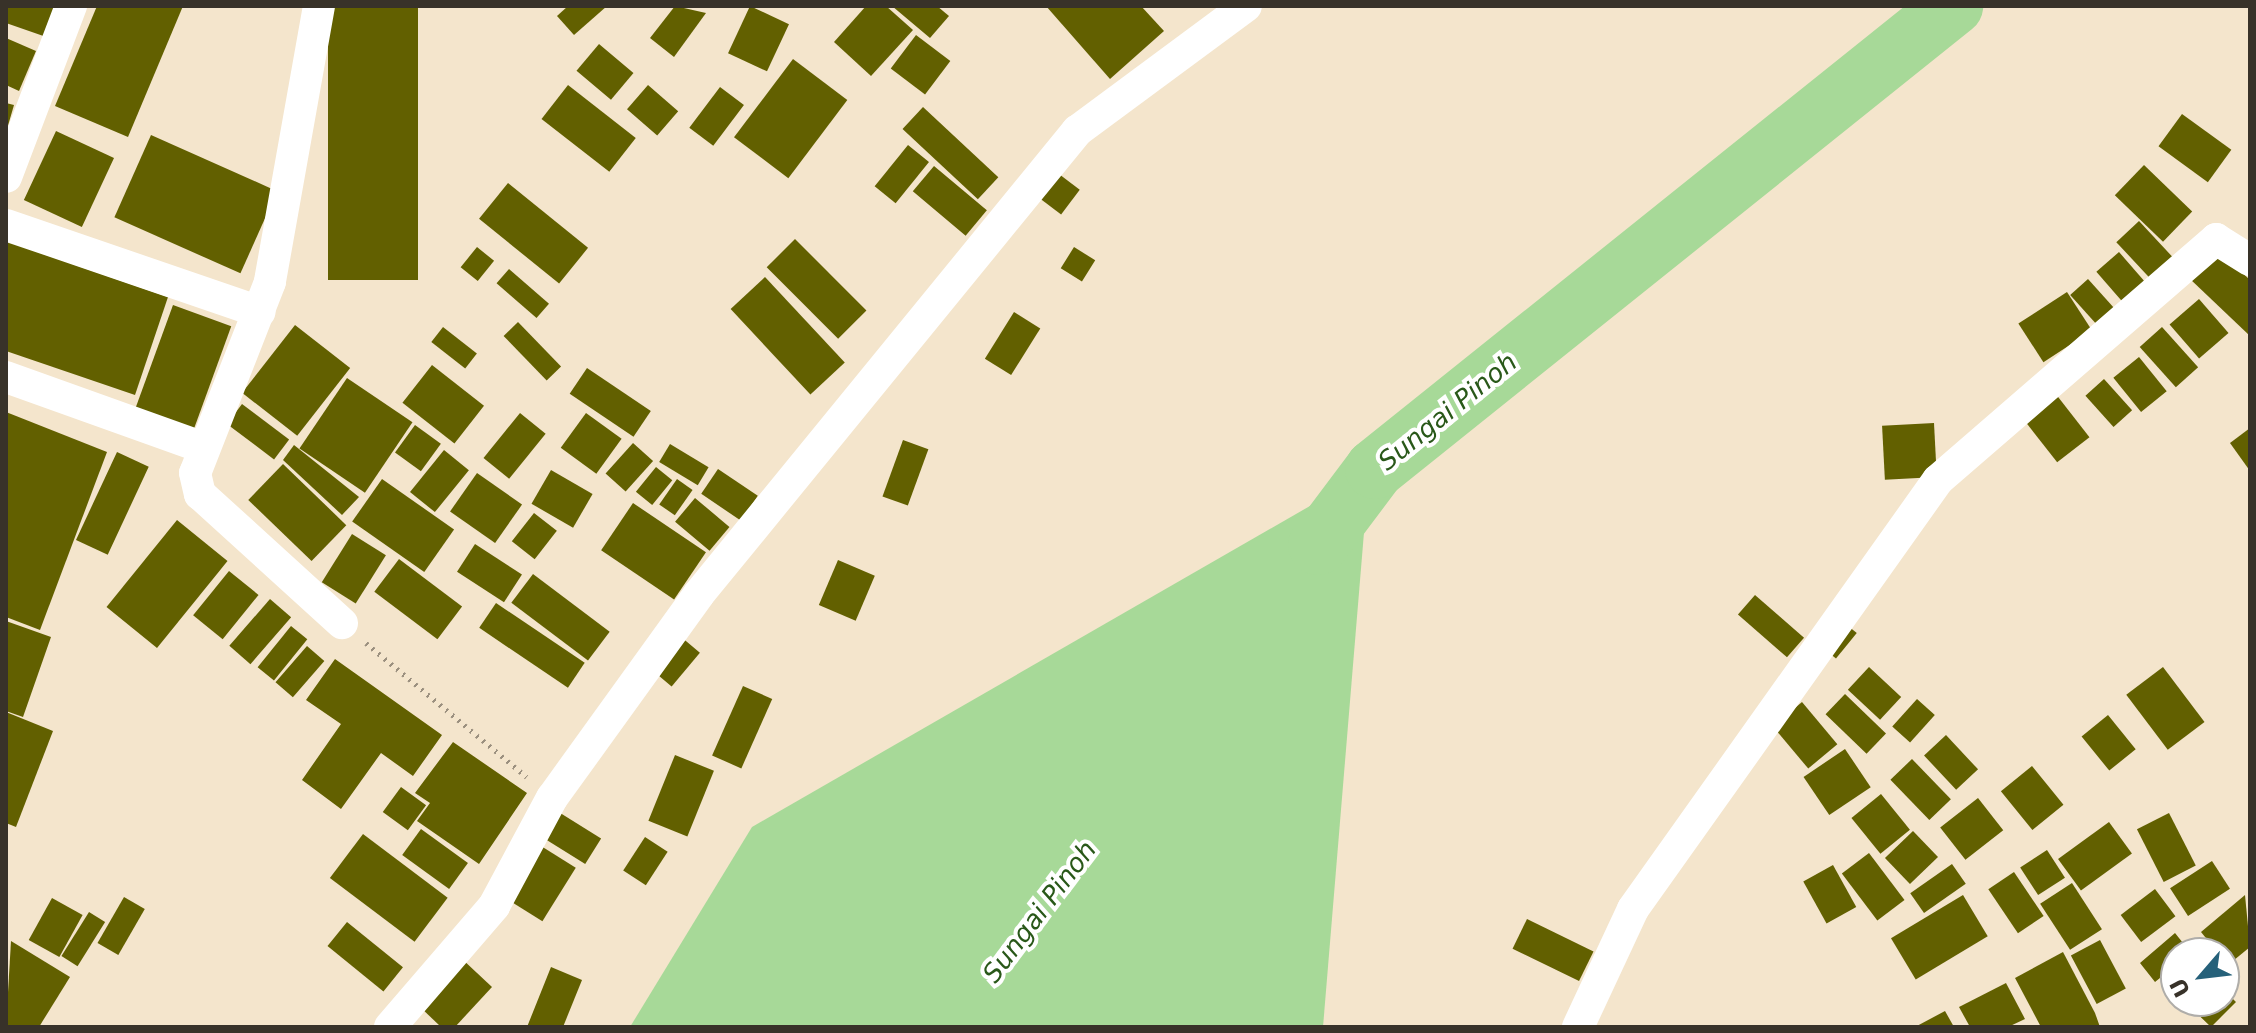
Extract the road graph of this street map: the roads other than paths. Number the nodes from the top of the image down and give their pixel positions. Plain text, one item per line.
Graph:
1 (71, 6) edge
2 (319, 6) edge
3 (1246, 6) edge
4 (1202, 17) edge
5 (6, 177) edge
6 (6, 225) edge
7 (2250, 260) edge
8 (260, 312) junction
9 (6, 377) edge
10 (201, 447) junction
11 (342, 623) road end
12 (390, 1027) edge
13 (1578, 1027) edge

1 - 5 street
2 - 8 street
3 - 4 street
4 - 12 street
6 - 8 street
7 - 13 street
8 - 10 street
9 - 10 street
10 - 11 street

